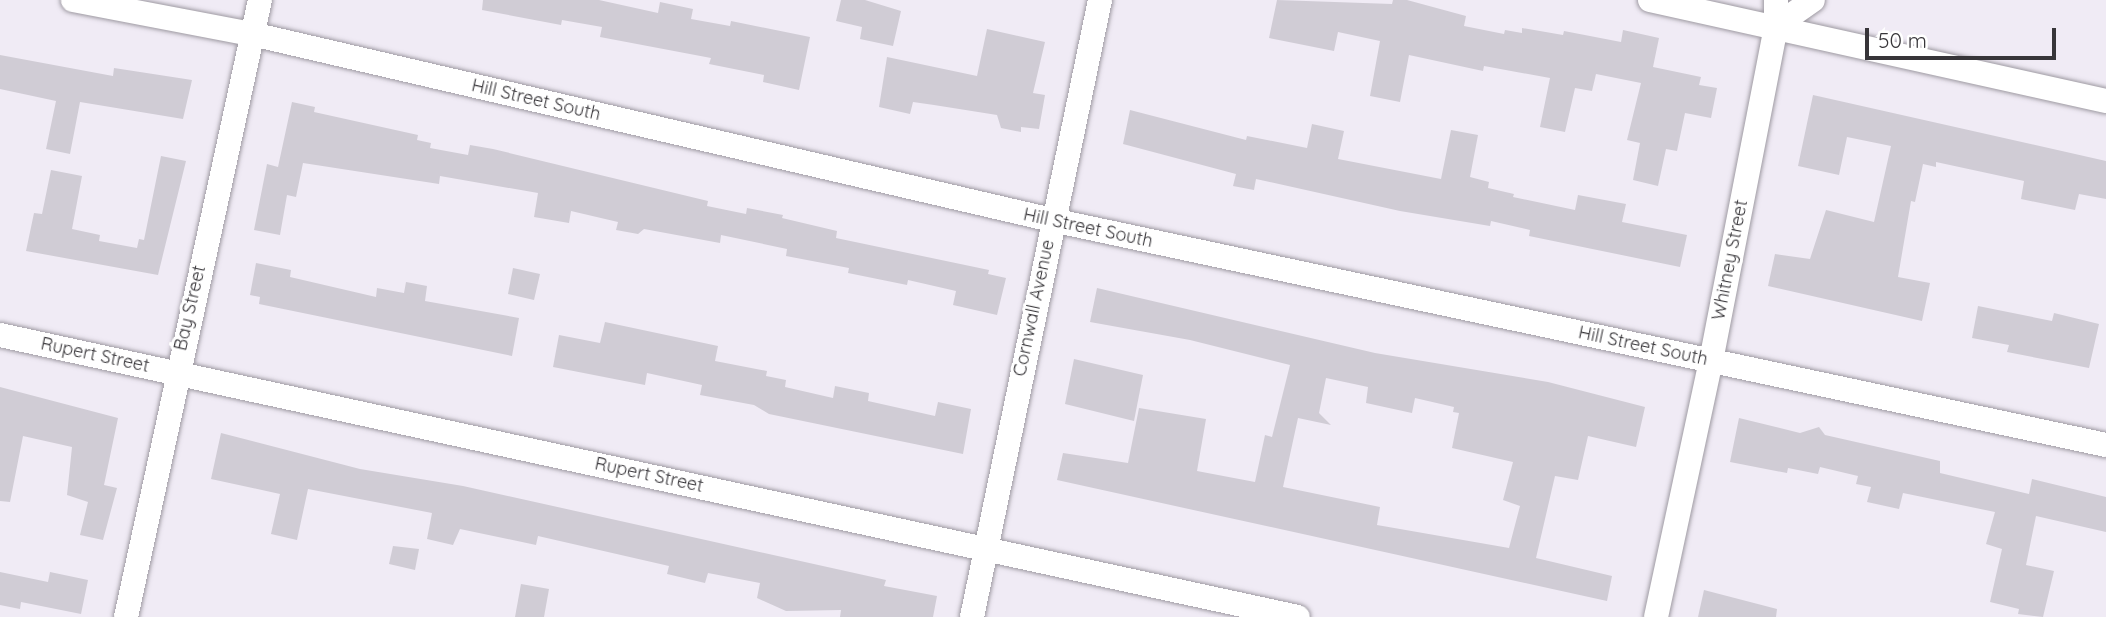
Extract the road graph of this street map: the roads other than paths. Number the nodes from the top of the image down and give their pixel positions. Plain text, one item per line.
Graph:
1 (73, 0) edge
2 (260, 0) edge
3 (1100, 0) edge
4 (1650, 0) edge
5 (1776, 0) edge
6 (1813, 0) edge
7 (1776, 26) junction
8 (252, 34) junction
9 (2106, 101) edge
10 (1052, 220) junction
11 (0, 335) edge
12 (1711, 361) junction
13 (176, 371) junction
14 (2106, 445) edge
15 (985, 548) junction
16 (126, 617) edge
17 (972, 617) edge
18 (1298, 617) edge
19 (1656, 617) edge

1 - 8 street, Hill Street South
2 - 8 street, Bay Street
3 - 10 street, Cornwall Avenue
4 - 7 street
5 - 7 street, Whitney Street
6 - 7 street
7 - 9 street
7 - 12 street, Whitney Street
8 - 10 street, Hill Street South
8 - 13 street, Bay Street
10 - 12 street, Hill Street South
10 - 15 street, Cornwall Avenue
11 - 13 street, Rupert Street
12 - 14 street, Hill Street South
12 - 19 street, Whitney Street
13 - 15 street, Rupert Street
13 - 16 street, Bay Street
15 - 17 street, Cornwall Avenue
15 - 18 street, Rupert Street

